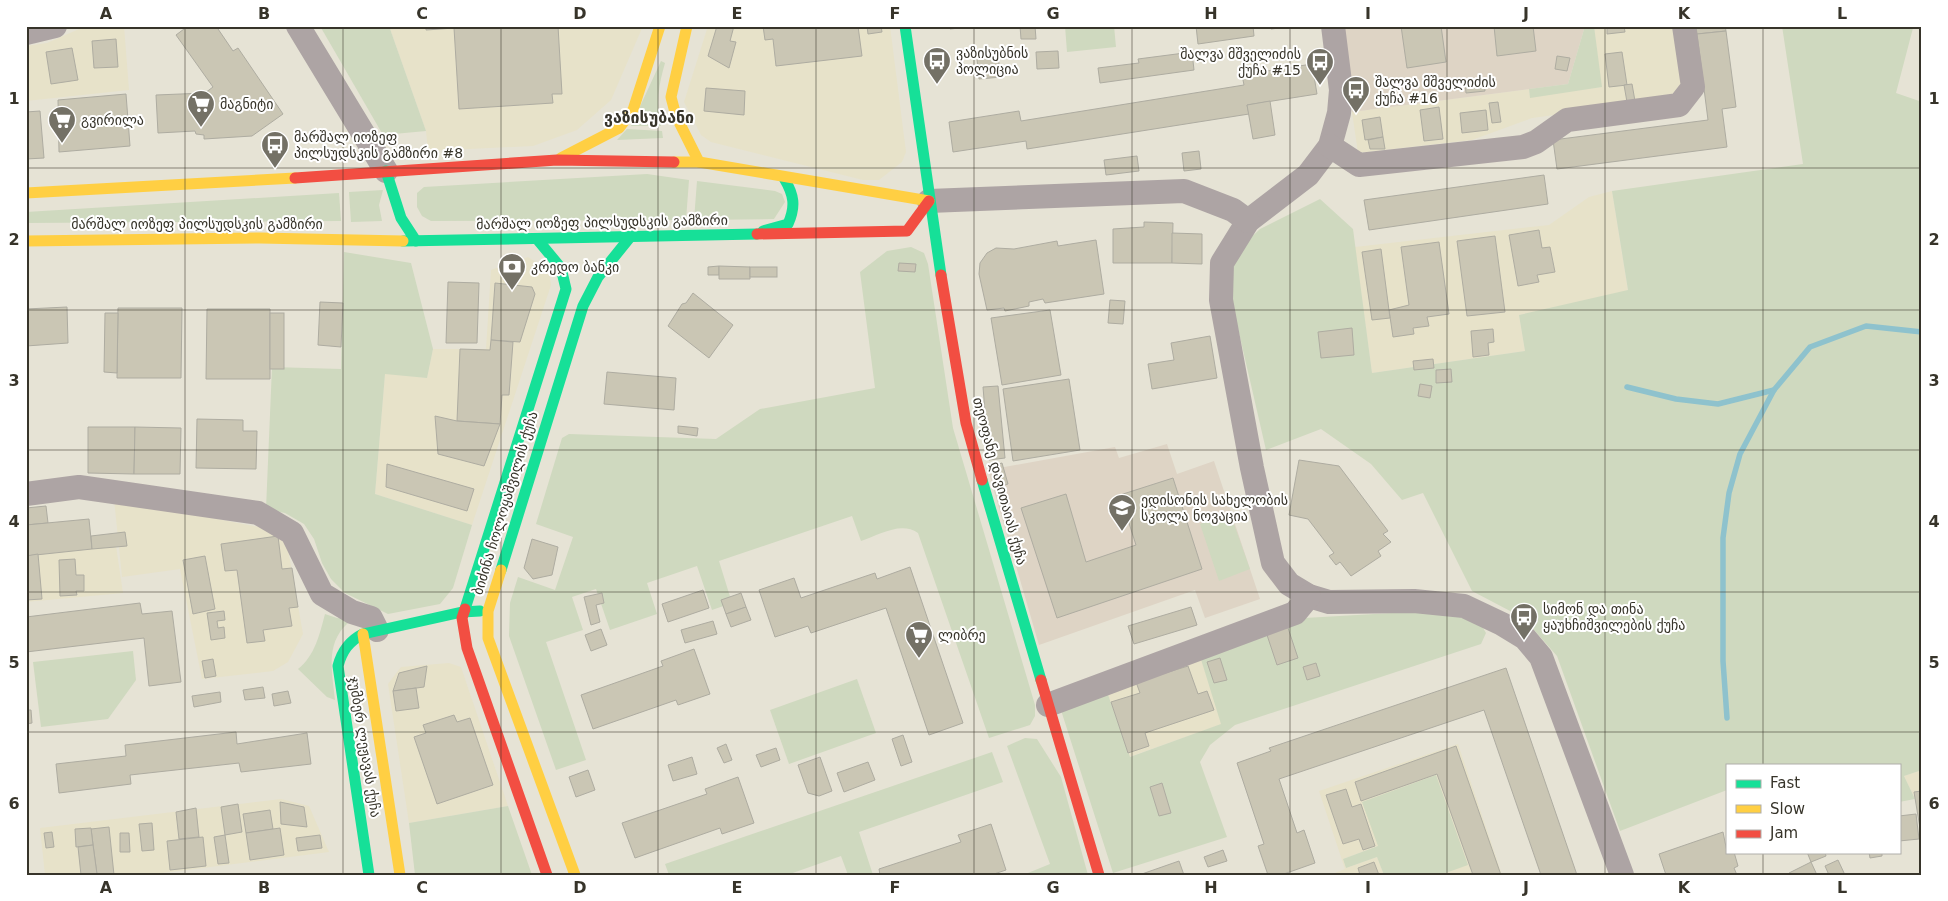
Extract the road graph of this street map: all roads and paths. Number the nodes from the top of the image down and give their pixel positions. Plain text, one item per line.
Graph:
1 (55, 26) edge
2 (298, 26) edge
3 (660, 26) edge
4 (687, 26) edge
5 (905, 26) edge
6 (1333, 26) edge
7 (1684, 26) edge
8 (26, 32) edge
9 (1330, 146) junction
10 (557, 160) junction
11 (699, 162) junction
12 (386, 171) junction
13 (784, 178) junction
14 (26, 193) edge
15 (929, 201) junction
16 (1248, 221) junction
17 (755, 234) junction
18 (631, 236) junction
19 (537, 238) junction
20 (26, 241) edge
21 (416, 241) junction
22 (26, 494) edge
23 (1309, 596) junction
24 (488, 611) junction
25 (462, 612) junction
26 (370, 632) junction
27 (1048, 705) junction
28 (546, 795) junction
29 (522, 805) junction
30 (369, 875) edge
31 (400, 875) edge
32 (547, 875) edge
33 (575, 875) edge
34 (1099, 875) edge
35 (1622, 875) edge

1 - 8 street
2 - 12 street
3 - 10 main road
4 - 11 main road
5 - 15 main road, თეოფანე დავითაიას ქუჩა
6 - 9 street
7 - 9 street
9 - 16 street
10 - 11 main road
10 - 12 main road
11 - 13 main road
12 - 14 main road
12 - 21 main road
13 - 15 main road
13 - 17 main road
15 - 16 street
15 - 17 main road, მარშალ იოზეფ პილსუდსკის გამზირი
15 - 27 main road, თეოფანე დავითაიას ქუჩა
16 - 23 street
17 - 18 main road, მარშალ იოზეფ პილსუდსკის გამზირი
18 - 19 main road, მარშალ იოზეფ პილსუდსკის გამზირი
18 - 24 main road, ბიძინა ჩოლოყაშვილის ქუჩა
19 - 21 main road, მარშალ იოზეფ პილსუდსკის გამზირი
19 - 25 main road, ბიძინა ჩოლოყაშვილის ქუჩა
20 - 21 main road, მარშალ იოზეფ პილსუდსკის გამზირი
22 - 26 street
23 - 27 street
23 - 35 street
24 - 25 main road, ჯუმბერ ლეჟავას ქუჩა
24 - 28 main road, ბიძინა ჩოლოყაშვილის ქუჩა
25 - 26 main road, ჯუმბერ ლეჟავას ქუჩა
25 - 29 main road, ბიძინა ჩოლოყაშვილის ქუჩა
26 - 30 main road, ჯუმბერ ლეჟავას ქუჩა
26 - 31 main road, ჯუმბერ ლეჟავას ქუჩა
27 - 34 main road, თეოფანე დავითაიას ქუჩა
28 - 29 street
28 - 33 main road, ბიძინა ჩოლოყაშვილის ქუჩა
29 - 32 main road, ბიძინა ჩოლოყაშვილის ქუჩა

